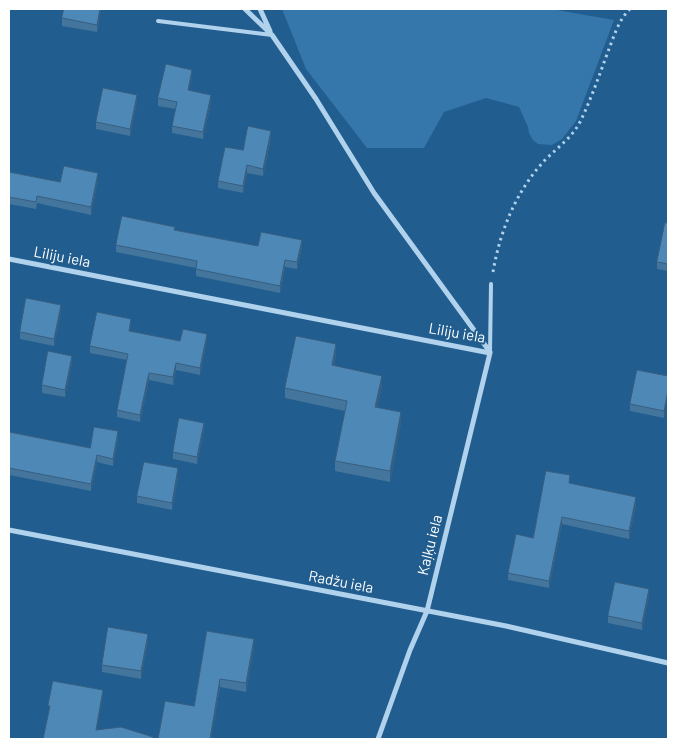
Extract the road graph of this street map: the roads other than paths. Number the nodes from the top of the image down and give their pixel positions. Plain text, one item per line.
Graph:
1 (245, 9) edge
2 (260, 9) edge
3 (158, 21) dead end
4 (272, 35) junction
5 (9, 259) edge
6 (491, 284) road end
7 (490, 352) junction
8 (9, 530) edge
9 (427, 611) junction
10 (668, 663) edge
11 (378, 739) edge

1 - 4 street, Liliju iela
2 - 4 street
3 - 4 lane
4 - 7 street, Liliju iela
5 - 7 street, Liliju iela
6 - 7 lane
7 - 9 street, Kaļķu iela
8 - 9 street, Radžu iela
9 - 10 street, Radžu iela
9 - 11 street, Kaļķu iela

